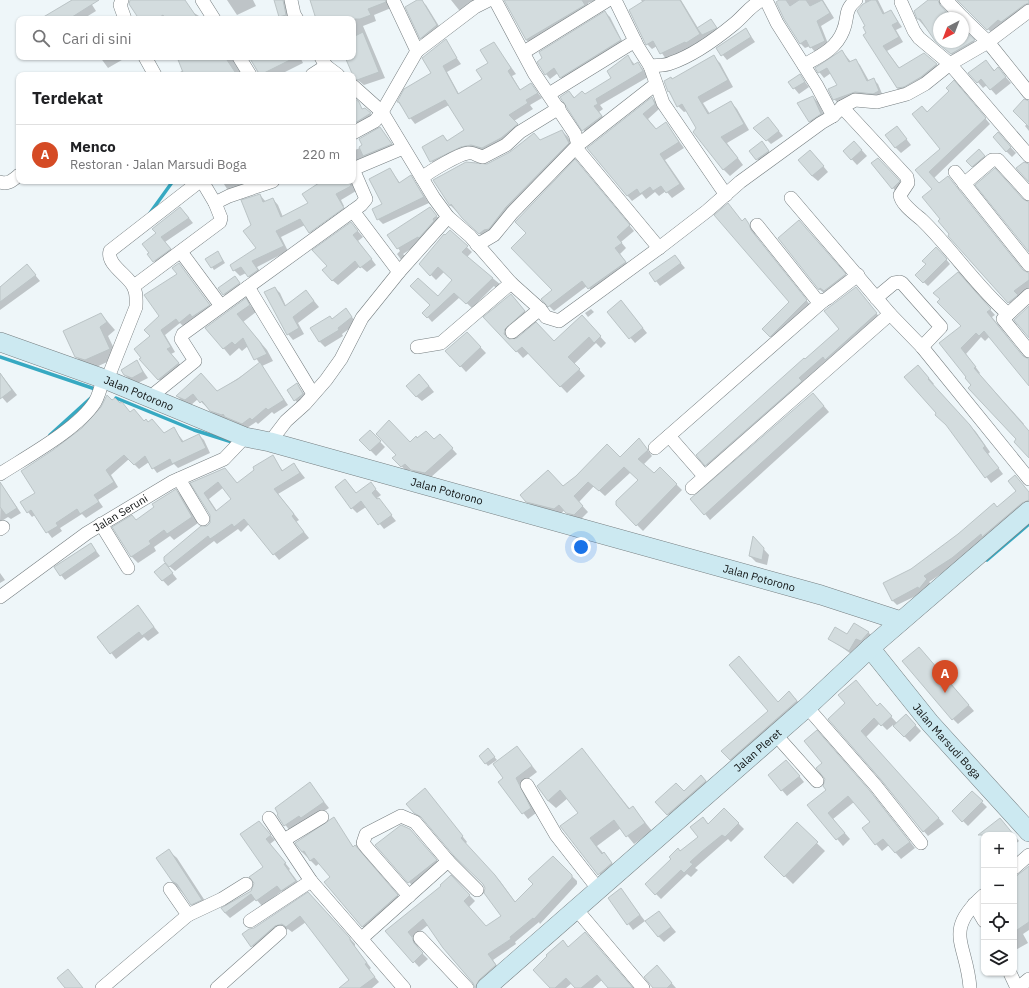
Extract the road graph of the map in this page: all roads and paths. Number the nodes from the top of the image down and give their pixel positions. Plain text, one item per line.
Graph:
1 (122, 0) edge
2 (202, 0) edge
3 (291, 0) edge
4 (393, 0) edge
5 (490, 0) edge
6 (495, 0) edge
7 (608, 0) edge
8 (615, 0) edge
9 (762, 0) edge
10 (766, 0) edge
11 (856, 0) edge
12 (946, 0) edge
13 (900, 1) edge
14 (1029, 11) edge
15 (957, 12) edge
16 (124, 16) edge
17 (212, 16) edge
18 (295, 16) edge
19 (969, 24) edge
20 (635, 41) junction
21 (988, 42) junction
22 (417, 51) junction
23 (524, 52) junction
24 (146, 60) edge
25 (241, 60) edge
26 (323, 61) edge
27 (950, 64) junction
28 (804, 65) junction
29 (650, 66) junction
30 (151, 72) edge
31 (248, 72) edge
32 (314, 72) edge
33 (335, 72) edge
34 (656, 84) junction
35 (356, 89) edge
36 (1029, 93) edge
37 (549, 94) junction
38 (558, 108) junction
39 (837, 111) junction
40 (382, 112) junction
41 (356, 131) edge
42 (577, 146) junction
43 (403, 148) junction
44 (1029, 156) edge
45 (356, 168) edge
46 (955, 172) dead end
47 (356, 176) edge
48 (16, 178) edge
49 (422, 178) junction
50 (0, 182) edge
51 (197, 184) edge
52 (203, 184) edge
53 (264, 184) edge
54 (964, 184) junction
55 (1029, 194) edge
56 (726, 195) junction
57 (790, 198) dead end
58 (216, 203) junction
59 (353, 210) junction
60 (448, 217) junction
61 (757, 225) dead end
62 (477, 245) junction
63 (659, 248) junction
64 (182, 252) junction
65 (1029, 265) edge
66 (399, 272) junction
67 (858, 275) junction
68 (511, 283) junction
69 (134, 286) junction
70 (248, 287) junction
71 (1029, 295) edge
72 (876, 298) junction
73 (823, 301) junction
74 (221, 306) junction
75 (540, 309) junction
76 (890, 314) junction
77 (1008, 314) junction
78 (512, 332) dead end
79 (0, 342) edge
80 (417, 347) dead end
81 (922, 347) junction
82 (1029, 351) edge
83 (105, 379) junction
84 (313, 394) junction
85 (149, 398) junction
86 (669, 436) junction
87 (245, 437) junction
88 (270, 442) junction
89 (655, 448) dead end
90 (0, 474) edge
91 (704, 476) junction
92 (179, 479) junction
93 (1029, 479) edge
94 (692, 488) dead end
95 (1029, 511) edge
96 (203, 519) dead end
97 (101, 524) junction
98 (128, 568) dead end
99 (0, 598) edge
100 (901, 621) junction
101 (870, 648) junction
102 (807, 707) junction
103 (774, 734) junction
104 (817, 781) dead end
105 (527, 785) dead end
106 (322, 817) dead end
107 (269, 818) dead end
108 (1029, 832) edge
109 (284, 840) junction
110 (921, 843) dead end
111 (1029, 855) edge
112 (448, 861) junction
113 (1017, 865) edge
114 (311, 881) junction
115 (246, 884) dead end
116 (170, 889) dead end
117 (477, 890) dead end
118 (599, 890) junction
119 (409, 896) junction
120 (981, 898) edge
121 (974, 904) junction
122 (577, 910) junction
123 (188, 915) junction
124 (981, 916) edge
125 (250, 921) dead end
126 (280, 932) dead end
127 (362, 938) junction
128 (420, 938) dead end
129 (1011, 976) edge
130 (1029, 979) edge
131 (102, 988) edge
132 (217, 988) edge
133 (404, 988) edge
134 (467, 988) edge
135 (486, 988) edge
136 (643, 988) edge
137 (970, 988) edge
138 (1017, 988) edge

1 - 16 street
2 - 17 street
3 - 18 street
4 - 22 street
5 - 22 street
6 - 23 street
7 - 23 street
8 - 20 street
9 - 29 street
10 - 28 street
11 - 28 street
12 - 15 street
13 - 27 street
14 - 21 street
19 - 21 street
20 - 29 street
20 - 37 street
21 - 27 street
21 - 36 street
22 - 40 street
23 - 37 street
24 - 30 street
25 - 31 street
26 - 32 street
26 - 33 street
27 - 39 street
27 - 44 street
28 - 39 street
29 - 34 street
34 - 42 street
34 - 56 street
35 - 40 street
37 - 38 street
38 - 42 street
38 - 49 street
39 - 56 street
39 - 77 street
40 - 41 street
40 - 43 street
42 - 62 street
42 - 63 street
43 - 45 street
43 - 49 street
46 - 54 street
47 - 59 street
48 - 50 street
49 - 60 street
51 - 69 street
52 - 58 street
53 - 58 street
54 - 55 street
54 - 65 street
56 - 63 street
57 - 67 street
58 - 64 street
59 - 66 street
59 - 70 street
60 - 62 street
60 - 66 street
61 - 73 street
62 - 68 street
63 - 75 street
64 - 69 street
64 - 74 street
66 - 84 street
67 - 72 street
67 - 73 street
68 - 75 street
68 - 80 street
69 - 83 street
70 - 74 street
70 - 84 street
71 - 77 street
72 - 76 street
72 - 81 street
73 - 86 street
74 - 85 street
75 - 78 street
76 - 81 street
76 - 91 street
77 - 82 street
79 - 83 street, Jalan Potorono
81 - 93 street
83 - 85 street, Jalan Potorono
83 - 90 street
84 - 88 street
85 - 87 street, Jalan Potorono
86 - 89 street
86 - 91 street
87 - 88 street, Jalan Potorono
87 - 92 street, Jalan Seruni
88 - 100 street, Jalan Potorono
91 - 94 street
92 - 96 street
92 - 97 street, Jalan Seruni
95 - 100 street, Jalan Pleret
97 - 98 street
97 - 99 street, Jalan Seruni
100 - 101 street, Jalan Pleret
101 - 102 street, Jalan Pleret
101 - 108 street, Jalan Marsudi Boga
102 - 103 street, Jalan Pleret
102 - 110 street
103 - 104 street
103 - 118 street, Jalan Pleret
105 - 118 street
106 - 109 street
107 - 109 street
109 - 114 street
111 - 113 street
112 - 117 street
112 - 119 street
112 - 119 street
114 - 125 street
114 - 127 street
115 - 123 street
116 - 123 street
118 - 122 street, Jalan Pleret
119 - 127 street
120 - 121 street
121 - 124 street
121 - 137 street
122 - 135 street, Jalan Pleret
122 - 136 street
123 - 131 street
126 - 132 street
127 - 133 street
128 - 134 street
129 - 138 street
130 - 138 street

